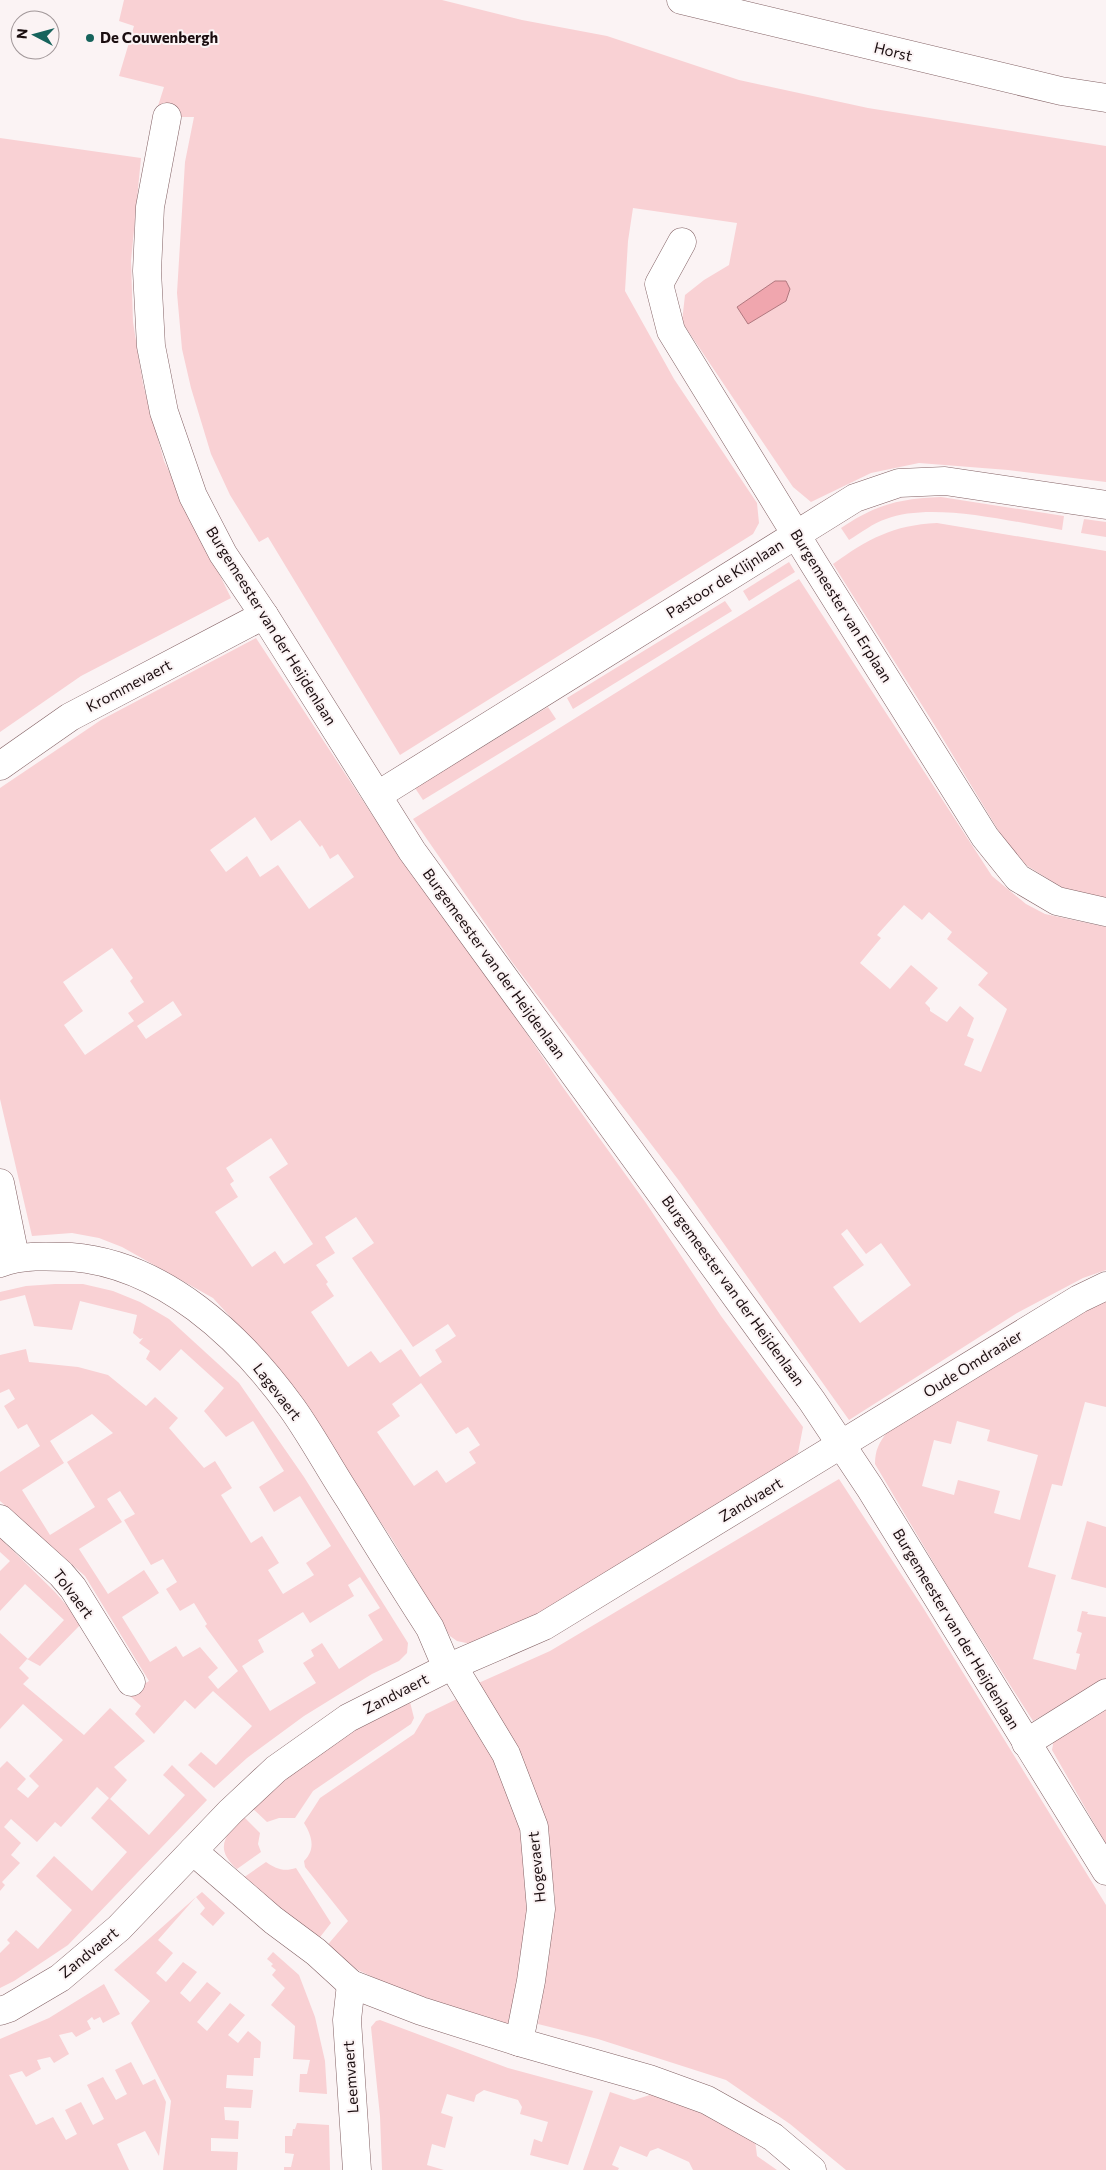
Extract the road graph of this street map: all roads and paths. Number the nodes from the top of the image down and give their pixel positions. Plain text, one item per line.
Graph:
1 (681, 0) edge
2 (1106, 98) edge
3 (167, 117) dead end
4 (682, 242) dead end
5 (1106, 505) edge
6 (797, 534) junction
7 (264, 615) junction
8 (0, 766) edge
9 (378, 795) junction
10 (1106, 912) edge
11 (0, 1183) edge
12 (8, 1260) edge
13 (1106, 1286) edge
14 (841, 1444) junction
15 (0, 1518) edge
16 (454, 1673) junction
17 (131, 1682) dead end
18 (1106, 1693) edge
19 (1026, 1743) junction
20 (193, 1851) junction
21 (1106, 1871) edge
22 (351, 1984) junction
23 (0, 2011) edge
24 (519, 2042) junction
25 (357, 2170) edge
26 (812, 2170) edge

1 - 2 street, Horst
3 - 7 street, Burgemeester van der Heijdenlaan
4 - 6 street, Burgemeester van Erplaan
5 - 6 street, Pastoor de Klijnlaan
6 - 9 street, Pastoor de Klijnlaan
6 - 10 street, Burgemeester van Erplaan
7 - 8 street, Krommevaert
7 - 9 street, Burgemeester van der Heijdenlaan
9 - 14 street, Burgemeester van der Heijdenlaan
11 - 12 street
12 - 16 street, Lagevaert
13 - 14 street, Oude Omdraaier
14 - 16 street, Zandvaert
14 - 19 street, Burgemeester van der Heijdenlaan
15 - 17 street, Tolvaert
16 - 20 street, Zandvaert
16 - 24 street, Hogevaert
18 - 19 street, Burgemeester van der Heijdenlaan
19 - 21 street, Burgemeester van der Heijdenlaan
20 - 22 street
20 - 23 street, Zandvaert
22 - 24 street
22 - 25 street, Leemvaert
24 - 26 street

